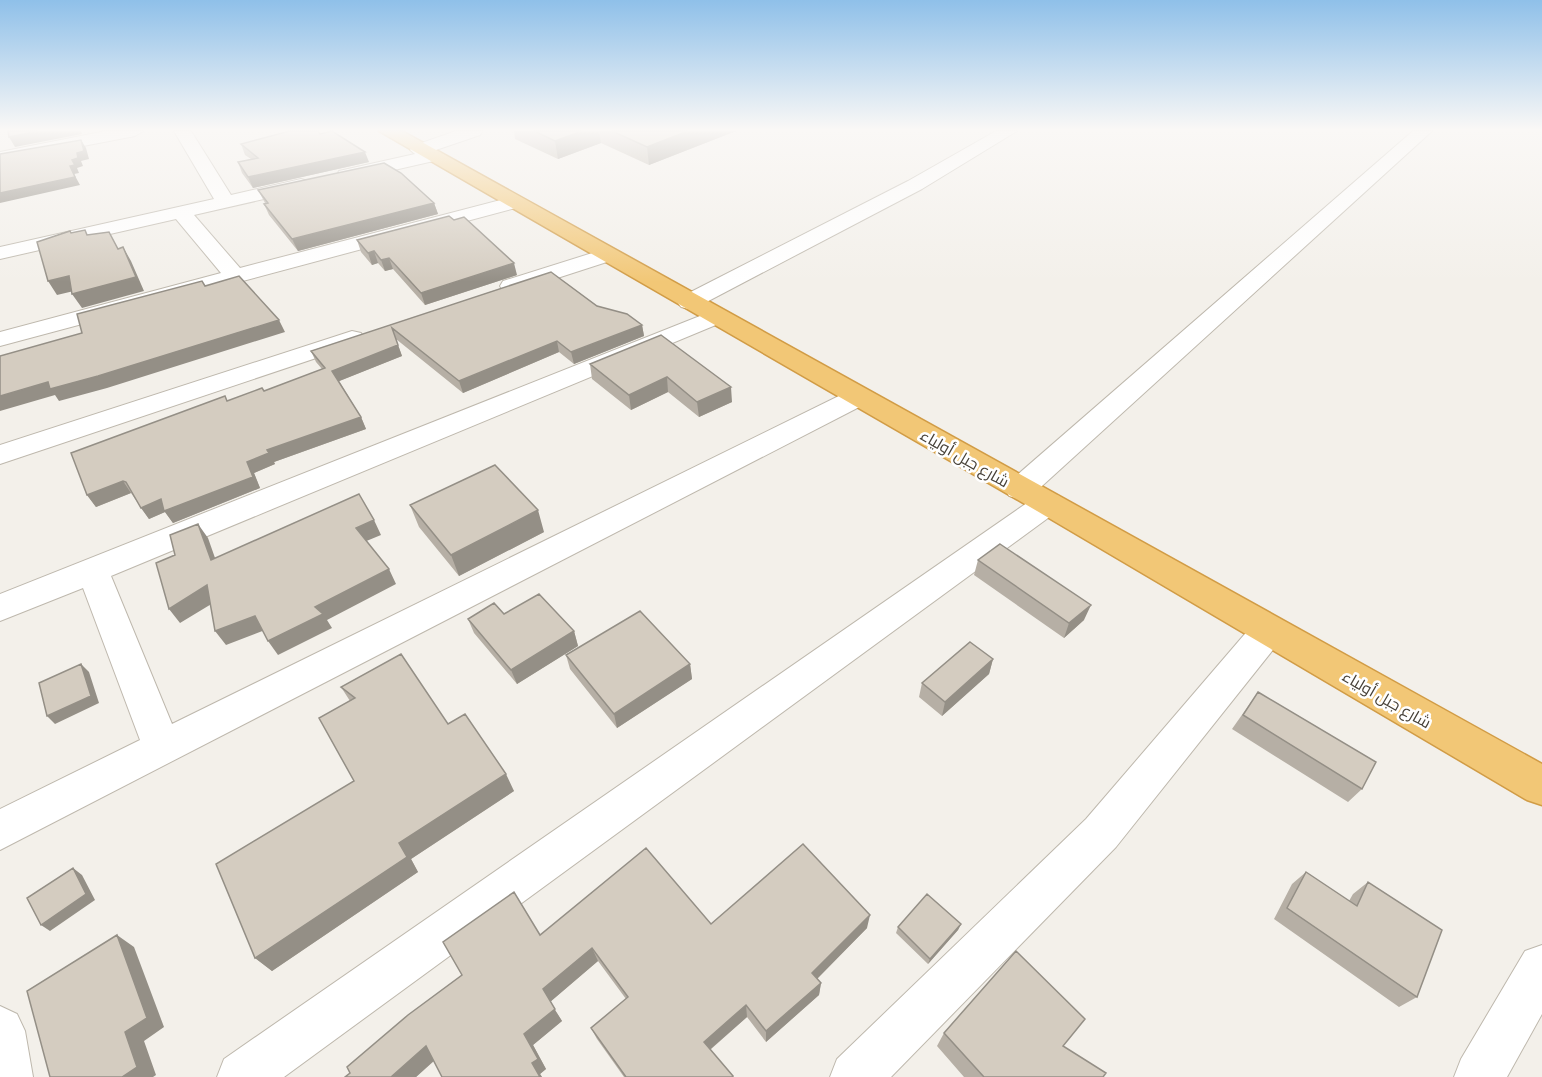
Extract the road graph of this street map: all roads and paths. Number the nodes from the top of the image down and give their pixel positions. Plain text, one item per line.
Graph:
1 (213, 181) edge
2 (317, 181) edge
3 (475, 181) edge
4 (922, 181) edge
5 (1370, 181) edge
6 (226, 202) junction
7 (512, 203) junction
8 (181, 212) junction
9 (0, 253) edge
10 (605, 255) junction
11 (234, 275) junction
12 (493, 292) edge
13 (702, 310) junction
14 (370, 333) edge
15 (0, 339) edge
16 (858, 397) junction
17 (0, 455) edge
18 (1034, 496) junction
19 (92, 570) junction
20 (0, 608) edge
21 (1268, 631) junction
22 (162, 747) junction
23 (1542, 786) edge
24 (0, 830) edge
25 (1542, 968) edge
26 (0, 1031) edge
27 (8, 1077) edge
28 (242, 1077) edge
29 (855, 1077) edge
30 (1479, 1077) edge

1 - 6 street
2 - 6 street
3 - 7 highway, شارع جبل أولياء
4 - 13 street
5 - 18 street
6 - 8 street
7 - 10 highway, شارع جبل أولياء
7 - 11 street
8 - 9 street
8 - 11 street
10 - 12 street
10 - 13 highway, شارع جبل أولياء
11 - 15 street
13 - 16 highway, شارع جبل أولياء
13 - 19 street
14 - 17 street
16 - 18 highway, شارع جبل أولياء
16 - 22 street
18 - 21 highway, شارع جبل أولياء
18 - 28 street
19 - 20 street
19 - 22 street
21 - 23 highway, شارع جبل أولياء
21 - 29 street
22 - 24 street
25 - 30 street
26 - 27 street

